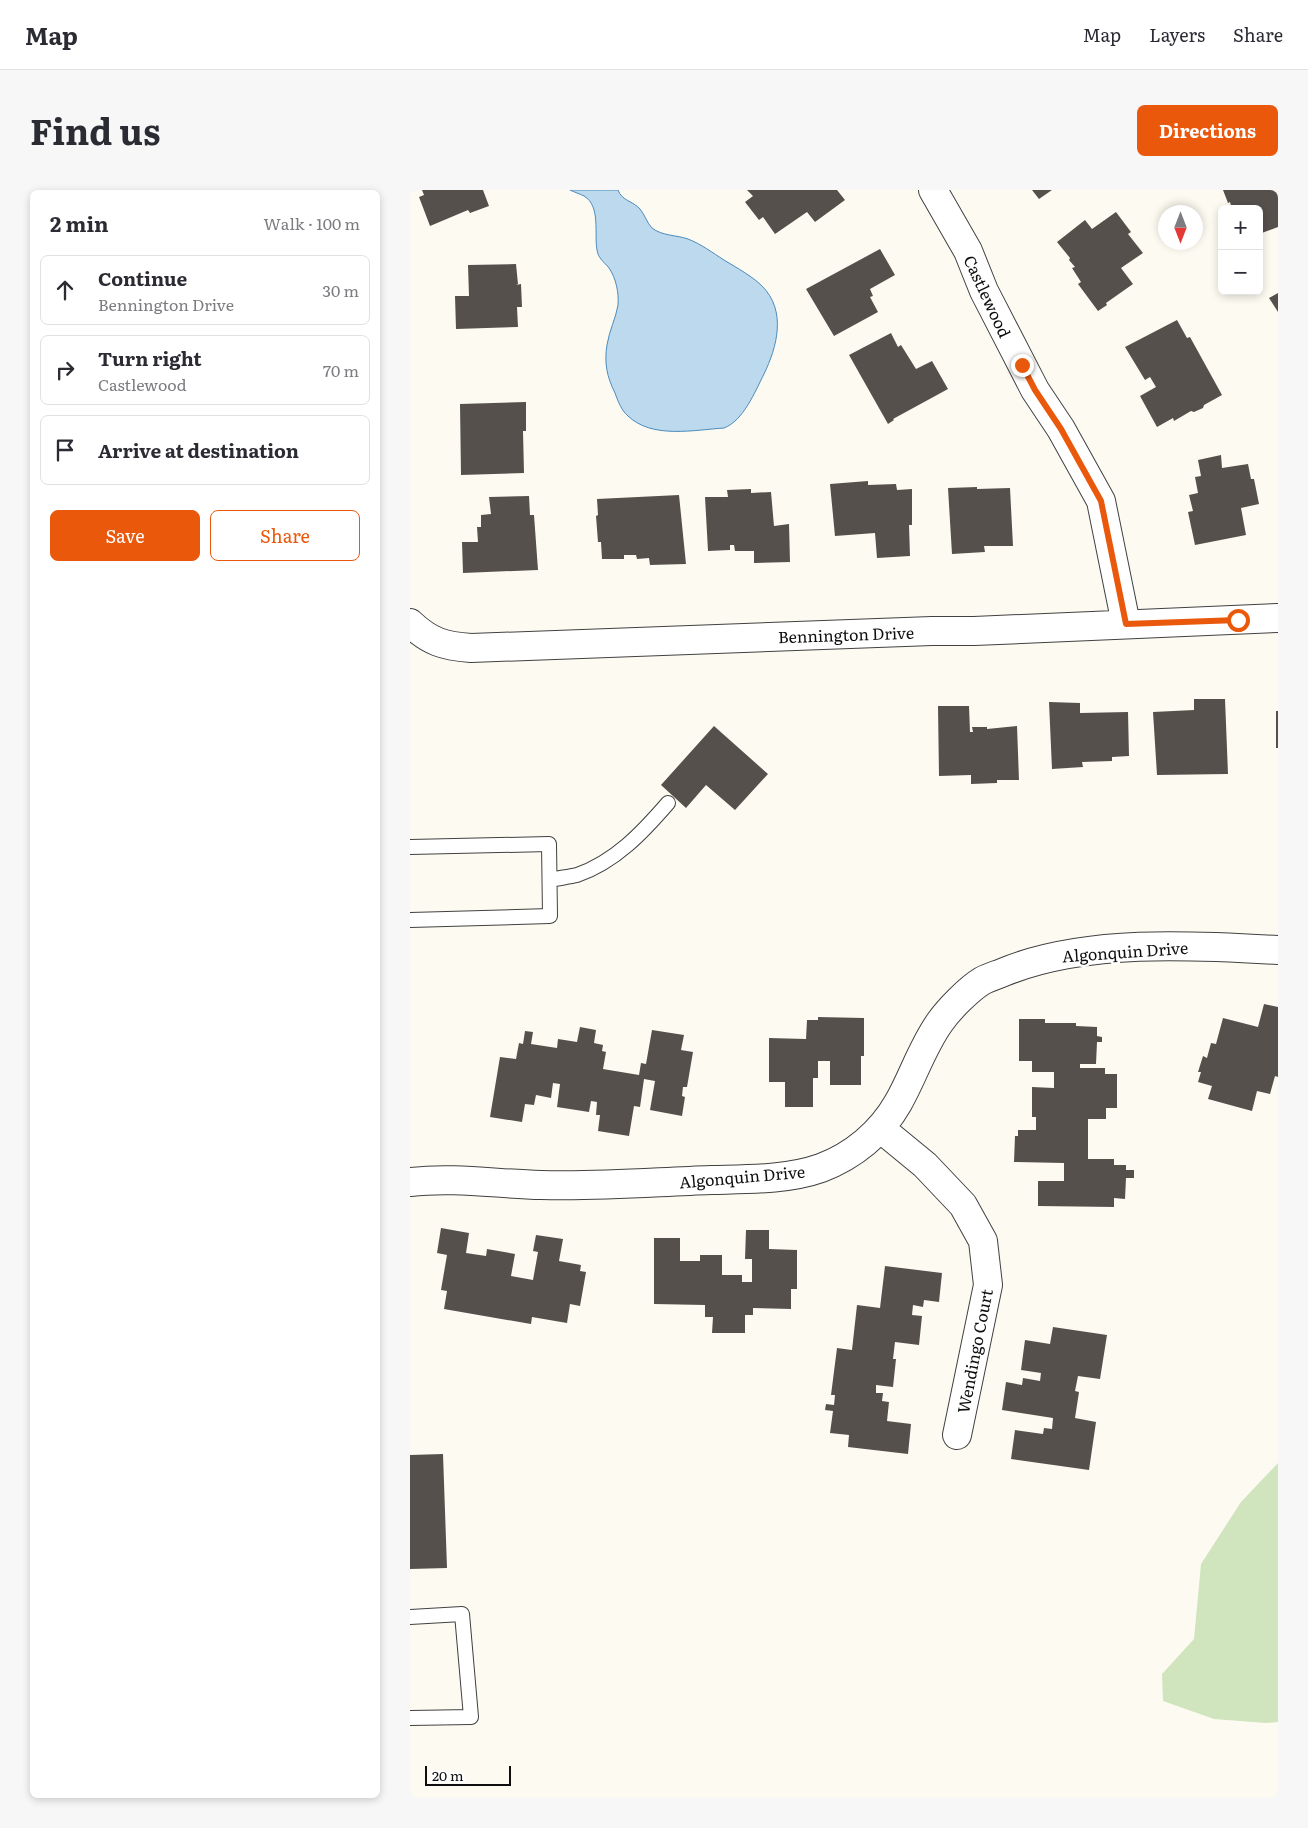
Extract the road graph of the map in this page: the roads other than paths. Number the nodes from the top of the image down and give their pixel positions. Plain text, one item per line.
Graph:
1 (932, 190) edge
2 (1278, 618) edge
3 (1126, 624) junction
4 (414, 627) edge
5 (668, 803) dead end
6 (410, 847) edge
7 (550, 880) junction
8 (410, 920) edge
9 (1278, 950) edge
10 (880, 1128) junction
11 (410, 1182) edge
12 (957, 1435) dead end
13 (410, 1616) edge
14 (410, 1718) edge

1 - 3 street, Castlewood
2 - 3 street, Bennington Drive
3 - 4 street, Bennington Drive
5 - 7 lane
6 - 7 lane
7 - 8 lane
9 - 10 street, Algonquin Drive
10 - 11 street, Algonquin Drive
10 - 12 street, Wendingo Court
13 - 14 lane

